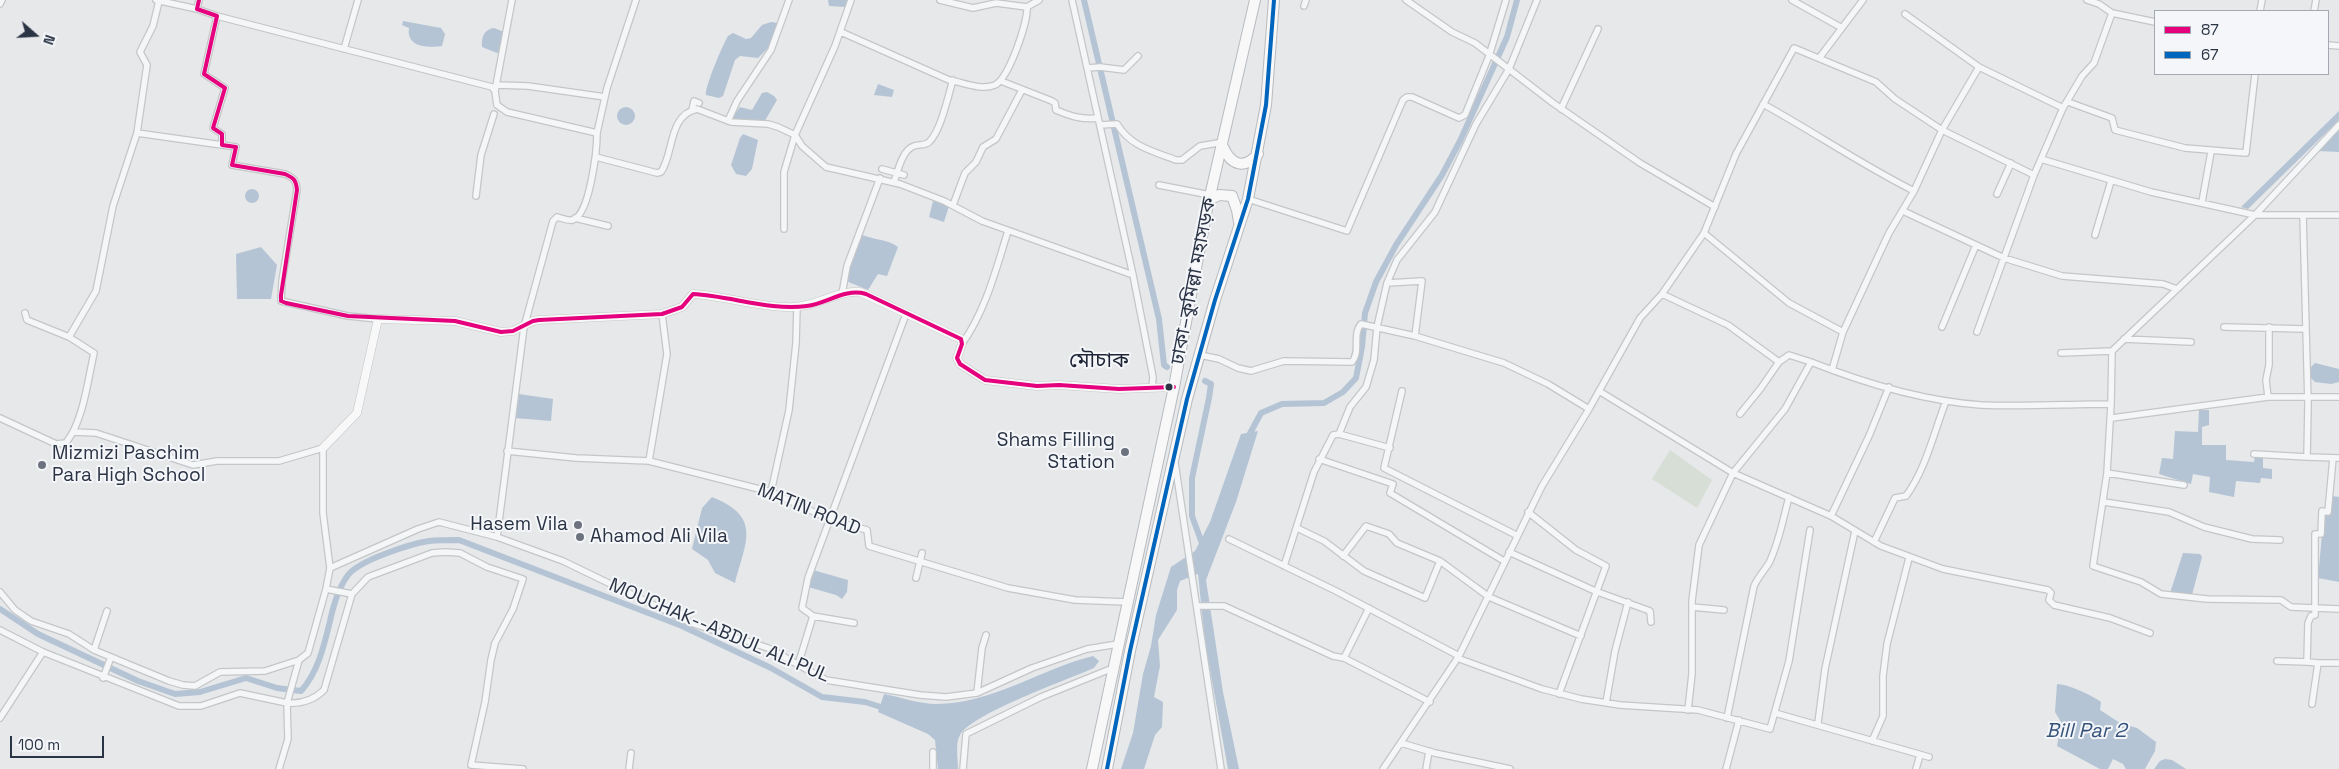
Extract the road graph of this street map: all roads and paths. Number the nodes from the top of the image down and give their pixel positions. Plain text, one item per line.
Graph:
1 (2, 0) edge
2 (157, 0) edge
3 (199, 0) edge
4 (356, 0) edge
5 (512, 0) edge
6 (636, 0) edge
7 (790, 0) edge
8 (852, 0) edge
9 (940, 0) edge
10 (1039, 0) edge
11 (1072, 0) edge
12 (1255, 0) edge
13 (1274, 0) edge
14 (1406, 0) edge
15 (1506, 0) edge
16 (1537, 0) edge
17 (1792, 0) edge
18 (1863, 0) edge
19 (2087, 0) edge
20 (2099, 2) edge
21 (0, 4) edge
22 (1027, 7) junction
23 (197, 9) junction
24 (2112, 13) junction
25 (1905, 14) dead end
26 (217, 16) junction
27 (2154, 22) edge
28 (1842, 28) junction
29 (1598, 29) dead end
30 (841, 32) junction
31 (344, 50) junction
32 (1138, 56) dead end
33 (1489, 56) junction
34 (1820, 57) junction
35 (1090, 67) junction
36 (1979, 67) junction
37 (1509, 69) junction
38 (2255, 75) edge
39 (953, 80) junction
40 (1000, 81) junction
41 (496, 88) junction
42 (1022, 90) junction
43 (605, 97) junction
44 (2068, 102) junction
45 (699, 103) dead end
46 (1763, 104) junction
47 (2064, 108) junction
48 (1561, 109) junction
49 (692, 110) junction
50 (494, 114) dead end
51 (1098, 118) junction
52 (728, 121) junction
53 (1100, 125) junction
54 (2339, 125) edge
55 (1942, 130) junction
56 (137, 132) junction
57 (597, 133) junction
58 (794, 135) junction
59 (222, 145) junction
60 (1223, 145) junction
61 (2211, 152) junction
62 (1258, 154) junction
63 (596, 157) junction
64 (2041, 159) junction
65 (2011, 163) junction
66 (882, 169) dead end
67 (897, 172) junction
68 (904, 175) dead end
69 (2034, 175) junction
70 (880, 178) junction
71 (2111, 181) junction
72 (894, 182) junction
73 (1159, 185) dead end
74 (1914, 190) junction
75 (1997, 194) dead end
76 (476, 196) dead end
77 (1210, 198) junction
78 (1248, 199) junction
79 (2202, 202) junction
80 (953, 205) junction
81 (1715, 207) junction
82 (1903, 211) junction
83 (2255, 214) junction
84 (2303, 215) junction
85 (2339, 215) edge
86 (575, 218) junction
87 (1239, 225) junction
88 (608, 226) dead end
89 (784, 229) dead end
90 (1008, 231) junction
91 (1704, 233) junction
92 (2095, 235) dead end
93 (1976, 244) junction
94 (2004, 258) junction
95 (1133, 275) junction
96 (1387, 283) junction
97 (2177, 290) junction
98 (842, 294) junction
99 (1662, 294) junction
100 (796, 307) junction
101 (25, 313) dead end
102 (662, 314) junction
103 (906, 314) junction
104 (378, 319) junction
105 (526, 325) junction
106 (1376, 327) junction
107 (1942, 327) dead end
108 (2224, 327) dead end
109 (2269, 328) junction
110 (2305, 329) junction
111 (1842, 332) junction
112 (1977, 332) dead end
113 (1415, 336) junction
114 (70, 337) junction
115 (2124, 339) junction
116 (2191, 342) dead end
117 (962, 344) junction
118 (2112, 351) junction
119 (2061, 354) dead end
120 (1200, 355) junction
121 (1779, 362) junction
122 (1812, 362) junction
123 (1832, 370) junction
124 (1152, 386) junction
125 (1174, 387) junction
126 (1889, 387) junction
127 (1402, 391) dead end
128 (1598, 391) junction
129 (2268, 397) junction
130 (2307, 397) junction
131 (2339, 397) edge
132 (1946, 401) junction
133 (2111, 404) junction
134 (1589, 408) junction
135 (1740, 414) dead end
136 (0, 418) edge
137 (2112, 418) junction
138 (73, 432) junction
139 (1339, 434) junction
140 (323, 448) junction
141 (1390, 448) junction
142 (507, 451) junction
143 (1174, 454) junction
144 (2254, 454) dead end
145 (2307, 457) junction
146 (2336, 458) edge
147 (1320, 460) junction
148 (649, 461) junction
149 (1733, 473) junction
150 (2107, 474) junction
151 (2184, 485) dead end
152 (771, 492) junction
153 (1789, 497) junction
154 (2104, 502) junction
155 (1528, 512) junction
156 (1831, 516) junction
157 (831, 520) junction
158 (1296, 528) junction
159 (1810, 530) dead end
160 (1855, 530) junction
161 (1516, 535) junction
162 (497, 537) junction
163 (1229, 539) dead end
164 (2280, 540) dead end
165 (1874, 542) junction
166 (1509, 552) junction
167 (922, 553) dead end
168 (1343, 556) junction
169 (1909, 558) junction
170 (919, 560) junction
171 (1504, 561) junction
172 (1440, 562) junction
173 (1284, 566) junction
174 (330, 568) junction
175 (916, 578) dead end
176 (328, 589) junction
177 (1595, 591) junction
178 (0, 592) edge
179 (350, 594) junction
180 (1489, 597) junction
181 (1127, 602) junction
182 (1628, 602) junction
183 (1198, 606) junction
184 (1692, 607) junction
185 (1369, 608) junction
186 (2316, 608) junction
187 (2339, 609) edge
188 (107, 610) dead end
189 (1724, 610) dead end
190 (813, 616) junction
191 (1651, 622) dead end
192 (854, 623) dead end
193 (0, 630) edge
194 (2150, 633) dead end
195 (986, 635) dead end
196 (1581, 636) junction
197 (1118, 644) junction
198 (94, 650) junction
199 (43, 652) junction
200 (1458, 657) junction
201 (111, 658) junction
202 (1344, 658) junction
203 (2277, 661) dead end
204 (2307, 662) junction
205 (297, 663) junction
206 (2318, 663) junction
207 (2339, 663) edge
208 (798, 665) junction
209 (1113, 668) junction
210 (104, 676) junction
211 (977, 693) junction
212 (1559, 694) junction
213 (287, 702) junction
214 (1430, 702) junction
215 (1606, 703) junction
216 (2312, 704) dead end
217 (1688, 710) junction
218 (1775, 713) junction
219 (0, 718) edge
220 (1727, 718) junction
221 (1739, 720) junction
222 (1818, 723) junction
223 (1872, 741) junction
224 (1401, 743) junction
225 (1429, 751) junction
226 (932, 752) dead end
227 (631, 753) dead end
228 (1920, 755) junction
229 (1929, 757) dead end
230 (279, 769) edge
231 (523, 769) edge
232 (629, 769) edge
233 (933, 769) edge
234 (963, 769) edge
235 (1092, 769) edge
236 (1107, 769) edge
237 (1221, 769) edge
238 (1383, 769) edge
239 (1426, 769) edge
240 (1510, 769) edge
241 (1726, 769) edge
242 (1916, 769) edge

1 - 21 street
2 - 23 street
2 - 56 street
3 - 23 street
4 - 31 street
5 - 41 street
6 - 43 street
7 - 52 street
8 - 30 street
9 - 22 street
10 - 22 street
11 - 35 street
12 - 60 highway, ঢাকা–কুমিল্লা মহাসড়ক
13 - 62 highway, ঢাকা–কুমিল্লা মহাসড়ক
14 - 33 street
15 - 33 street
16 - 37 street
17 - 28 street
18 - 28 street
19 - 20 street
20 - 24 street
22 - 40 street
23 - 26 street
24 - 27 street
24 - 44 street
25 - 36 street
26 - 31 street
26 - 59 street
28 - 34 street
29 - 48 street
30 - 39 street
30 - 58 street
31 - 41 street
32 - 35 street
33 - 37 street
33 - 78 street
34 - 46 street
34 - 55 street
35 - 51 street
36 - 47 street
36 - 55 street
37 - 48 street
37 - 96 street
38 - 61 street
39 - 40 street
39 - 67 street
40 - 42 street
41 - 43 street
41 - 57 street
42 - 51 street
42 - 80 street
43 - 57 street
44 - 47 street
44 - 61 street
45 - 49 street
46 - 74 street
46 - 81 street
47 - 64 street
48 - 81 street
49 - 52 street
49 - 63 street
50 - 76 street
51 - 53 street
52 - 58 street
53 - 60 street
53 - 95 street
54 - 83 street
55 - 65 street
55 - 74 street
56 - 59 street
56 - 114 street
57 - 63 street
58 - 70 street
58 - 89 street
59 - 104 street
60 - 62 highway
60 - 77 highway, ঢাকা–কুমিল্লা মহাসড়ক
61 - 79 street
62 - 78 highway, ঢাকা–কুমিল্লা মহাসড়ক
63 - 86 street
64 - 69 street
64 - 71 street
65 - 69 street
65 - 75 street
66 - 67 street
67 - 68 street
67 - 72 street
69 - 94 street
70 - 72 street
70 - 98 street
71 - 79 street
71 - 92 street
72 - 80 street
73 - 77 street
74 - 82 street
77 - 87 highway
77 - 125 highway, ঢাকা–কুমিল্লা মহাসড়ক
78 - 87 highway, ঢাকা–কুমিল্লা মহাসড়ক
79 - 83 street
80 - 90 street
81 - 91 street
82 - 93 street
82 - 111 street
83 - 84 street
83 - 97 street
84 - 85 street
84 - 110 street
86 - 88 street
86 - 105 street
87 - 120 highway, ঢাকা–কুমিল্লা মহাসড়ক
90 - 95 street
90 - 117 street
91 - 99 street
91 - 111 street
93 - 94 street
93 - 107 street
94 - 97 street
94 - 112 street
95 - 124 street
96 - 106 street
96 - 113 street
97 - 115 street
98 - 100 street
98 - 103 street
99 - 121 street
99 - 128 street
100 - 102 street
100 - 152 street
101 - 114 street
102 - 105 street
102 - 148 street
103 - 117 street
103 - 157 street
104 - 105 street
104 - 140 street
105 - 142 street
106 - 113 street
106 - 120 street
106 - 139 street
108 - 109 street
109 - 110 street
109 - 129 street
110 - 130 street
111 - 123 street
113 - 134 street
114 - 138 street
115 - 116 street
115 - 118 street
117 - 124 street
118 - 119 street
118 - 133 street
120 - 143 highway, ঢাকা–কুমিল্লা মহাসড়ক
121 - 122 street
121 - 135 street
122 - 123 street
122 - 149 street
123 - 126 street
124 - 125 street
125 - 181 highway, ঢাকা–কুমিল্লা মহাসড়ক
126 - 132 street
126 - 156 street
127 - 141 street
128 - 134 street
128 - 149 street
129 - 130 street
129 - 137 street
130 - 131 street
130 - 145 street
132 - 133 street
132 - 165 street
133 - 137 street
134 - 155 street
136 - 138 street
137 - 150 street
138 - 140 street
139 - 141 street
139 - 147 street
140 - 174 street
141 - 161 street
142 - 148 street, MATIN ROAD
142 - 162 street
143 - 183 street
143 - 236 highway, ঢাকা–কুমিল্লা মহাসড়ক
144 - 145 street
145 - 146 street
146 - 186 street
147 - 158 street
147 - 171 street
148 - 152 street, MATIN ROAD
149 - 153 street
149 - 184 street
150 - 151 street
150 - 154 street
152 - 157 street, MATIN ROAD
153 - 156 street
153 - 220 street
154 - 164 street
154 - 186 street
155 - 161 street
155 - 177 street
156 - 160 street
157 - 170 street, MATIN ROAD
157 - 190 street
158 - 168 street
158 - 173 street
159 - 218 street
160 - 165 street
160 - 222 street
161 - 166 street
162 - 174 street, MOUCHAK--ABDUL ALI PUL
162 - 208 street, MOUCHAK--ABDUL ALI PUL
163 - 173 street
165 - 169 street
166 - 171 street
166 - 177 street
167 - 170 street
168 - 172 street
168 - 172 street
169 - 194 street
169 - 223 street
170 - 175 street
170 - 181 street, MATIN ROAD
171 - 180 street
172 - 180 street
173 - 185 street
174 - 176 street
176 - 179 street
176 - 205 street
177 - 182 street
177 - 196 street
178 - 198 street
179 - 213 street
179 - 231 street
180 - 196 street
180 - 200 street
181 - 197 highway, ঢাকা–কুমিল্লা মহাসড়ক
182 - 191 street
182 - 215 street
183 - 202 street
183 - 237 street
184 - 189 street
184 - 217 street
185 - 200 street
185 - 202 street
186 - 187 street
186 - 204 street
188 - 198 street
190 - 192 street
190 - 208 street
193 - 199 street
195 - 211 street
196 - 212 street
197 - 209 highway, ঢাকা–কুমিল্লা মহাসড়ক
197 - 211 street, MOUCHAK--ABDUL ALI PUL
198 - 201 street
199 - 210 street
199 - 219 street
200 - 212 street
200 - 214 street
201 - 205 street
201 - 210 street
202 - 214 street
203 - 204 street
204 - 206 street
205 - 213 street
206 - 207 street
206 - 216 street
208 - 211 street, MOUCHAK--ABDUL ALI PUL
209 - 234 street
209 - 235 highway, ঢাকা–কুমিল্লা মহাসড়ক
210 - 213 street
212 - 215 street
213 - 230 street
214 - 224 street
215 - 217 street
217 - 220 street
218 - 221 street
218 - 222 street
220 - 221 street
221 - 241 street
222 - 223 street
223 - 228 street
224 - 225 street
224 - 238 street
225 - 239 street
225 - 240 street
226 - 233 street
227 - 232 street
228 - 229 street
228 - 242 street

